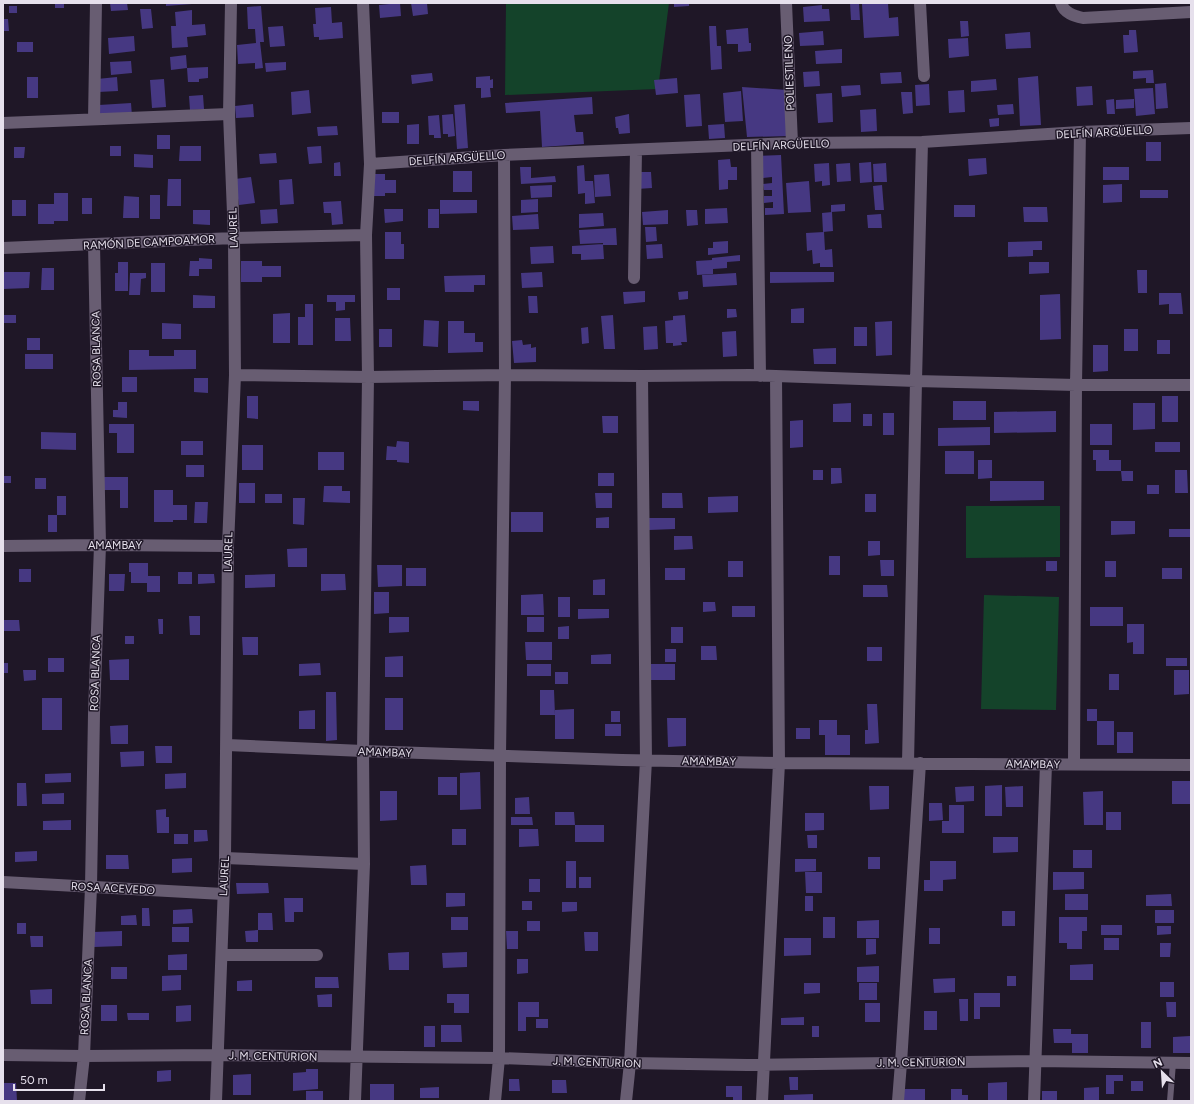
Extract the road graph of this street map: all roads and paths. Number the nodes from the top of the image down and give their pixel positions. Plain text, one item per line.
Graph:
1 (96, 3) edge
2 (231, 3) edge
3 (363, 3) edge
4 (786, 3) edge
5 (920, 3) edge
6 (1061, 3) edge
7 (1191, 12) edge
8 (924, 76) dead end
9 (229, 114) junction
10 (94, 119) junction
11 (3, 123) edge
12 (1191, 128) edge
13 (1080, 132) junction
14 (922, 142) junction
15 (792, 143) junction
16 (757, 146) junction
17 (636, 150) junction
18 (504, 155) junction
19 (370, 164) junction
20 (366, 235) junction
21 (234, 238) junction
22 (94, 244) junction
23 (3, 248) edge
24 (634, 278) dead end
25 (235, 375) junction
26 (505, 375) junction
27 (642, 376) junction
28 (760, 376) junction
29 (776, 376) junction
30 (368, 377) junction
31 (916, 381) junction
32 (1076, 385) junction
33 (1191, 385) edge
34 (100, 545) junction
35 (3, 546) edge
36 (228, 546) junction
37 (227, 745) junction
38 (363, 751) junction
39 (500, 756) junction
40 (646, 760) junction
41 (779, 763) junction
42 (914, 763) junction
43 (1046, 764) junction
44 (1074, 764) junction
45 (1191, 765) edge
46 (225, 858) junction
47 (364, 864) junction
48 (3, 882) edge
49 (91, 887) junction
50 (223, 894) junction
51 (222, 955) junction
52 (317, 955) dead end
53 (3, 1055) edge
54 (218, 1055) junction
55 (84, 1056) junction
56 (357, 1057) junction
57 (499, 1058) junction
58 (1036, 1060) junction
59 (630, 1063) junction
60 (901, 1063) junction
61 (1173, 1063) junction
62 (1191, 1063) edge
63 (764, 1065) junction
64 (79, 1101) edge
65 (216, 1101) edge
66 (355, 1101) edge
67 (495, 1101) edge
68 (626, 1101) edge
69 (762, 1101) edge
70 (898, 1101) edge
71 (1034, 1101) edge
72 (1170, 1101) edge

1 - 10 street
2 - 9 street, LAUREL
3 - 19 street
4 - 15 street, POLIESTILENO
5 - 8 street
6 - 7 street
9 - 10 street
9 - 21 street, LAUREL
10 - 11 street
12 - 13 street, DELFÍN ARGÜELLO
13 - 14 street, DELFÍN ARGÜELLO
13 - 32 street
14 - 15 street, DELFÍN ARGÜELLO
14 - 31 street
15 - 16 street, DELFÍN ARGÜELLO
16 - 17 street, DELFÍN ARGÜELLO
16 - 28 street
17 - 18 street, DELFÍN ARGÜELLO
17 - 24 street
18 - 19 street, DELFÍN ARGÜELLO
18 - 26 street
19 - 20 street
20 - 21 street, RAMÓN DE CAMPOAMOR
20 - 30 street
21 - 22 street, RAMÓN DE CAMPOAMOR
21 - 25 street, LAUREL
22 - 23 street, RAMÓN DE CAMPOAMOR
22 - 34 street, ROSA BLANCA
25 - 30 street
25 - 36 street, LAUREL
26 - 27 street
26 - 30 street
26 - 39 street
27 - 28 street
27 - 40 street
28 - 29 street
29 - 31 street
29 - 41 street
30 - 38 street
31 - 32 street
31 - 42 street
32 - 33 street
32 - 44 street
34 - 35 street, AMAMBAY
34 - 36 street, AMAMBAY
34 - 49 street, ROSA BLANCA
36 - 37 street, LAUREL
37 - 38 street, AMAMBAY
37 - 46 street, LAUREL
38 - 39 street, AMAMBAY
38 - 47 street
39 - 40 street, AMAMBAY
39 - 57 street
40 - 41 street, AMAMBAY
40 - 59 street
41 - 42 street, AMAMBAY
41 - 63 street
42 - 43 street, AMAMBAY
42 - 60 street
43 - 44 street, AMAMBAY
43 - 58 street
44 - 45 street, AMAMBAY
46 - 47 street
46 - 50 street, LAUREL
47 - 56 street
48 - 49 street, ROSA ACEVEDO
49 - 50 street, ROSA ACEVEDO
49 - 55 street, ROSA BLANCA
50 - 51 street, LAUREL
51 - 52 street
51 - 54 street, LAUREL
53 - 55 street, J. M. CENTURION
54 - 55 street, J. M. CENTURION
54 - 56 street, J. M. CENTURION
54 - 65 street, LAUREL
55 - 64 street, ROSA BLANCA
56 - 57 street, J. M. CENTURION
56 - 66 street
57 - 59 street, J. M. CENTURION
57 - 67 street
58 - 60 street, J. M. CENTURION
58 - 61 street, J. M. CENTURION
58 - 71 street
59 - 63 street, J. M. CENTURION
59 - 68 street
60 - 63 street, J. M. CENTURION
60 - 70 street
61 - 62 street, J. M. CENTURION
61 - 72 lane
63 - 69 street

